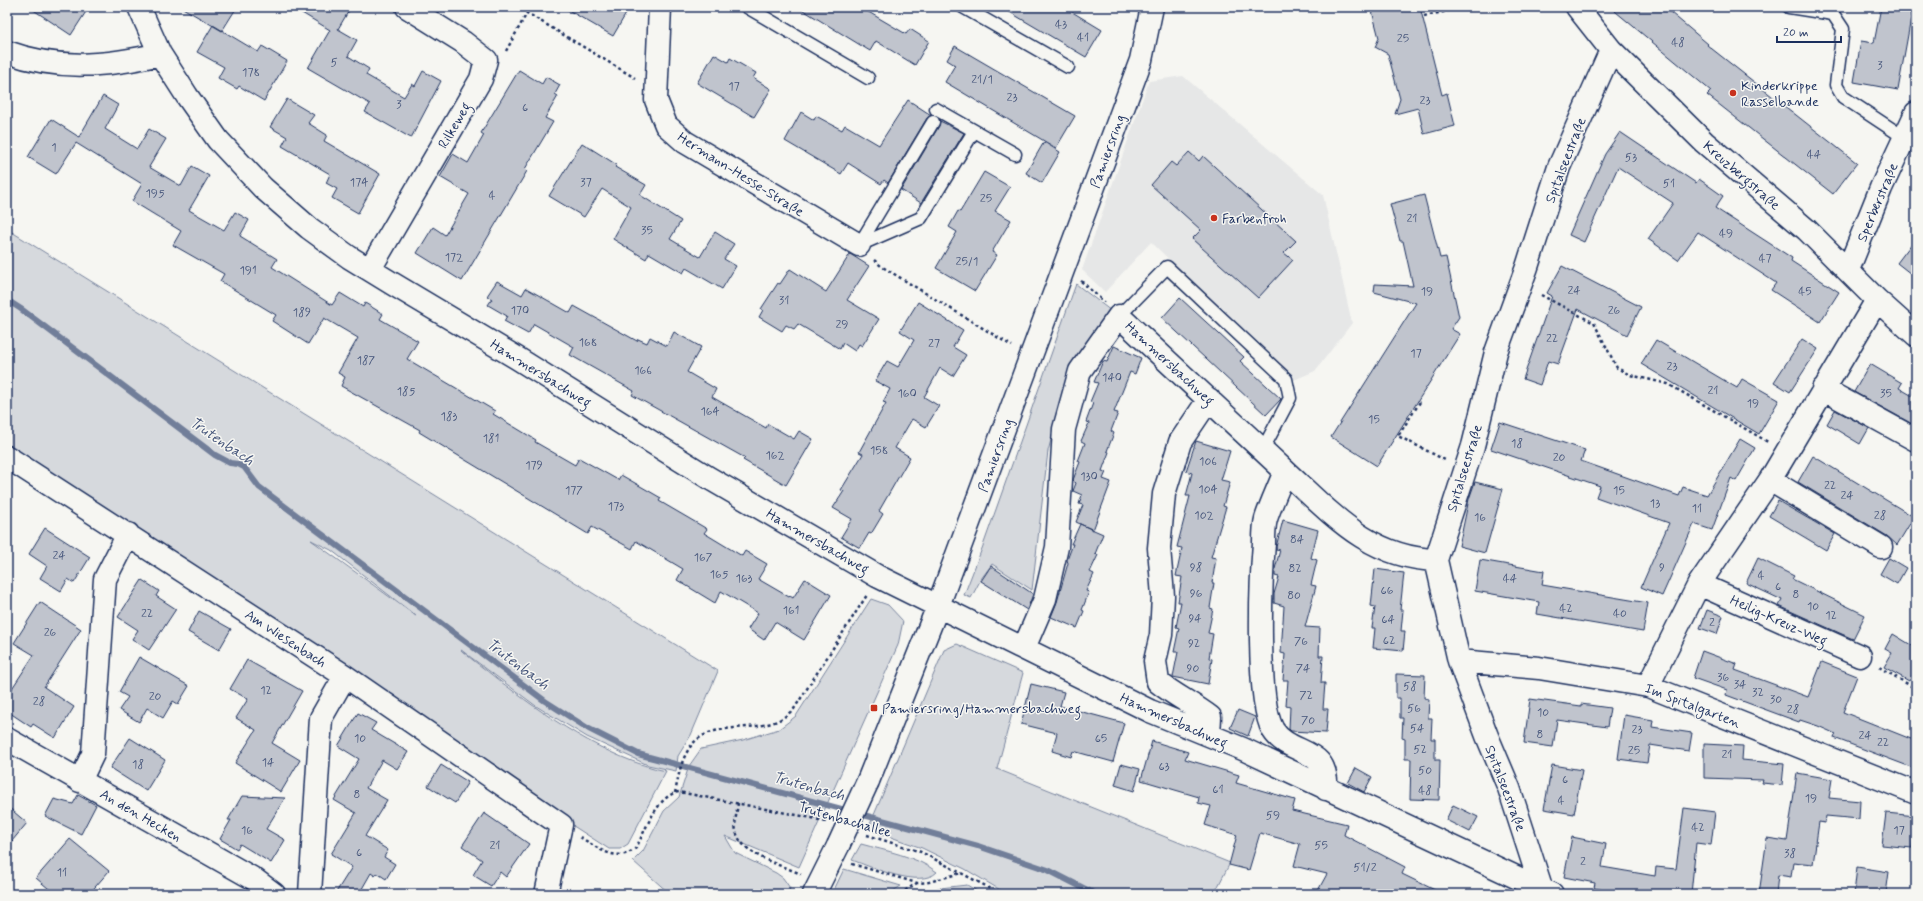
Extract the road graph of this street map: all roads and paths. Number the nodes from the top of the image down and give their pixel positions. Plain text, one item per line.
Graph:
1 (139, 7) edge
2 (407, 7) edge
3 (660, 7) edge
4 (747, 7) edge
5 (963, 7) edge
6 (1152, 7) edge
7 (1467, 7) edge
8 (1577, 7) edge
9 (1789, 7) edge
10 (1424, 16) dead end
11 (1611, 50) junction
12 (7, 52) edge
13 (505, 52) dead end
14 (160, 54) junction
15 (1068, 67) dead end
16 (868, 78) dead end
17 (656, 90) junction
18 (936, 109) dead end
19 (1916, 114) edge
20 (933, 122) dead end
21 (974, 130) junction
22 (1905, 138) junction
23 (1015, 154) dead end
24 (859, 245) junction
25 (1065, 266) junction
26 (370, 269) junction
27 (1848, 270) junction
28 (1520, 284) junction
29 (1877, 300) junction
30 (1119, 316) junction
31 (1916, 335) edge
32 (1018, 350) dead end
33 (1823, 389) junction
34 (1209, 399) junction
35 (1420, 402) dead end
36 (1916, 440) edge
37 (1263, 449) junction
38 (1786, 453) junction
39 (7, 457) edge
40 (1465, 470) junction
41 (1285, 471) junction
42 (1770, 480) junction
43 (128, 534) junction
44 (1881, 547) dead end
45 (1436, 560) junction
46 (877, 576) junction
47 (1699, 584) junction
48 (938, 606) junction
49 (1024, 648) junction
50 (1860, 656) joint
51 (1459, 661) junction
52 (345, 676) junction
53 (1648, 686) junction
54 (1916, 689) edge
55 (1209, 735) junction
56 (7, 739) edge
57 (80, 781) junction
58 (1326, 789) junction
59 (674, 793) junction
60 (1916, 793) edge
61 (738, 803) junction
62 (833, 824) dead end
63 (561, 825) junction
64 (862, 833) dead end
65 (841, 854) junction
66 (961, 872) junction
67 (917, 882) junction
68 (810, 885) edge
69 (1547, 892) edge
70 (274, 894) edge
71 (310, 894) edge
72 (546, 894) edge
73 (900, 894) edge
74 (1001, 894) edge

1 - 14 street, Hammersbachweg
2 - 26 street, Rilkeweg
3 - 17 street, Hermann-Hesse-Straße
4 - 16 lane
5 - 15 lane
6 - 25 street, Pamiersring
7 - 10 path
8 - 11 street, Kreuzbergstraße
9 - 22 lane
11 - 27 street, Kreuzbergstraße
11 - 28 street, Spitalseestraße
12 - 14 street
13 - 17 path
14 - 26 street, Hammersbachweg
17 - 24 street, Hermann-Hesse-Straße
18 - 21 lane
19 - 22 street, Sperberstraße
20 - 24 lane
21 - 23 lane
21 - 24 lane
22 - 27 street, Sperberstraße
24 - 32 path
25 - 30 path
25 - 48 street, Pamiersring
26 - 46 street, Hammersbachweg
27 - 29 street, Kreuzbergstraße
28 - 38 path
28 - 40 street, Spitalseestraße
29 - 31 street, Kreuzbergstraße
29 - 33 street
30 - 34 street, Hammersbachweg
30 - 37 lane
30 - 49 street, Hammersbachweg
33 - 36 street
33 - 38 street
34 - 37 street, Hammersbachweg
34 - 55 street
35 - 40 path
37 - 41 street, Hammersbachweg
38 - 42 street
39 - 43 street, Am Wiesenbach
40 - 45 street, Spitalseestraße
41 - 45 street, Hammersbachweg
41 - 58 street
42 - 44 street
42 - 47 street
43 - 52 street, Am Wiesenbach
43 - 57 street
45 - 51 street, Spitalseestraße
46 - 48 street, Hammersbachweg
46 - 59 path
47 - 50 street, Heilig-Kreuz-Weg
47 - 53 street
48 - 49 street, Hammersbachweg
48 - 65 street, Pamiersring, bridge
49 - 55 street, Hammersbachweg
50 - 54 path
51 - 53 street, Im Spitalgarten
51 - 69 street, Spitalseestraße
52 - 63 street, Am Wiesenbach
52 - 71 street
53 - 60 street, Im Spitalgarten
55 - 58 street, Hammersbachweg
56 - 57 street, An den Hecken
57 - 70 street, An den Hecken
58 - 69 street, Hammersbachweg
59 - 61 path, Trutenbachallee
59 - 63 path
61 - 62 path, Trutenbachallee
61 - 68 path
63 - 72 street
64 - 66 path, Trutenbachallee
65 - 67 path
65 - 68 street, Pamiersring
66 - 67 path
66 - 74 path, Trutenbachallee
67 - 73 path

